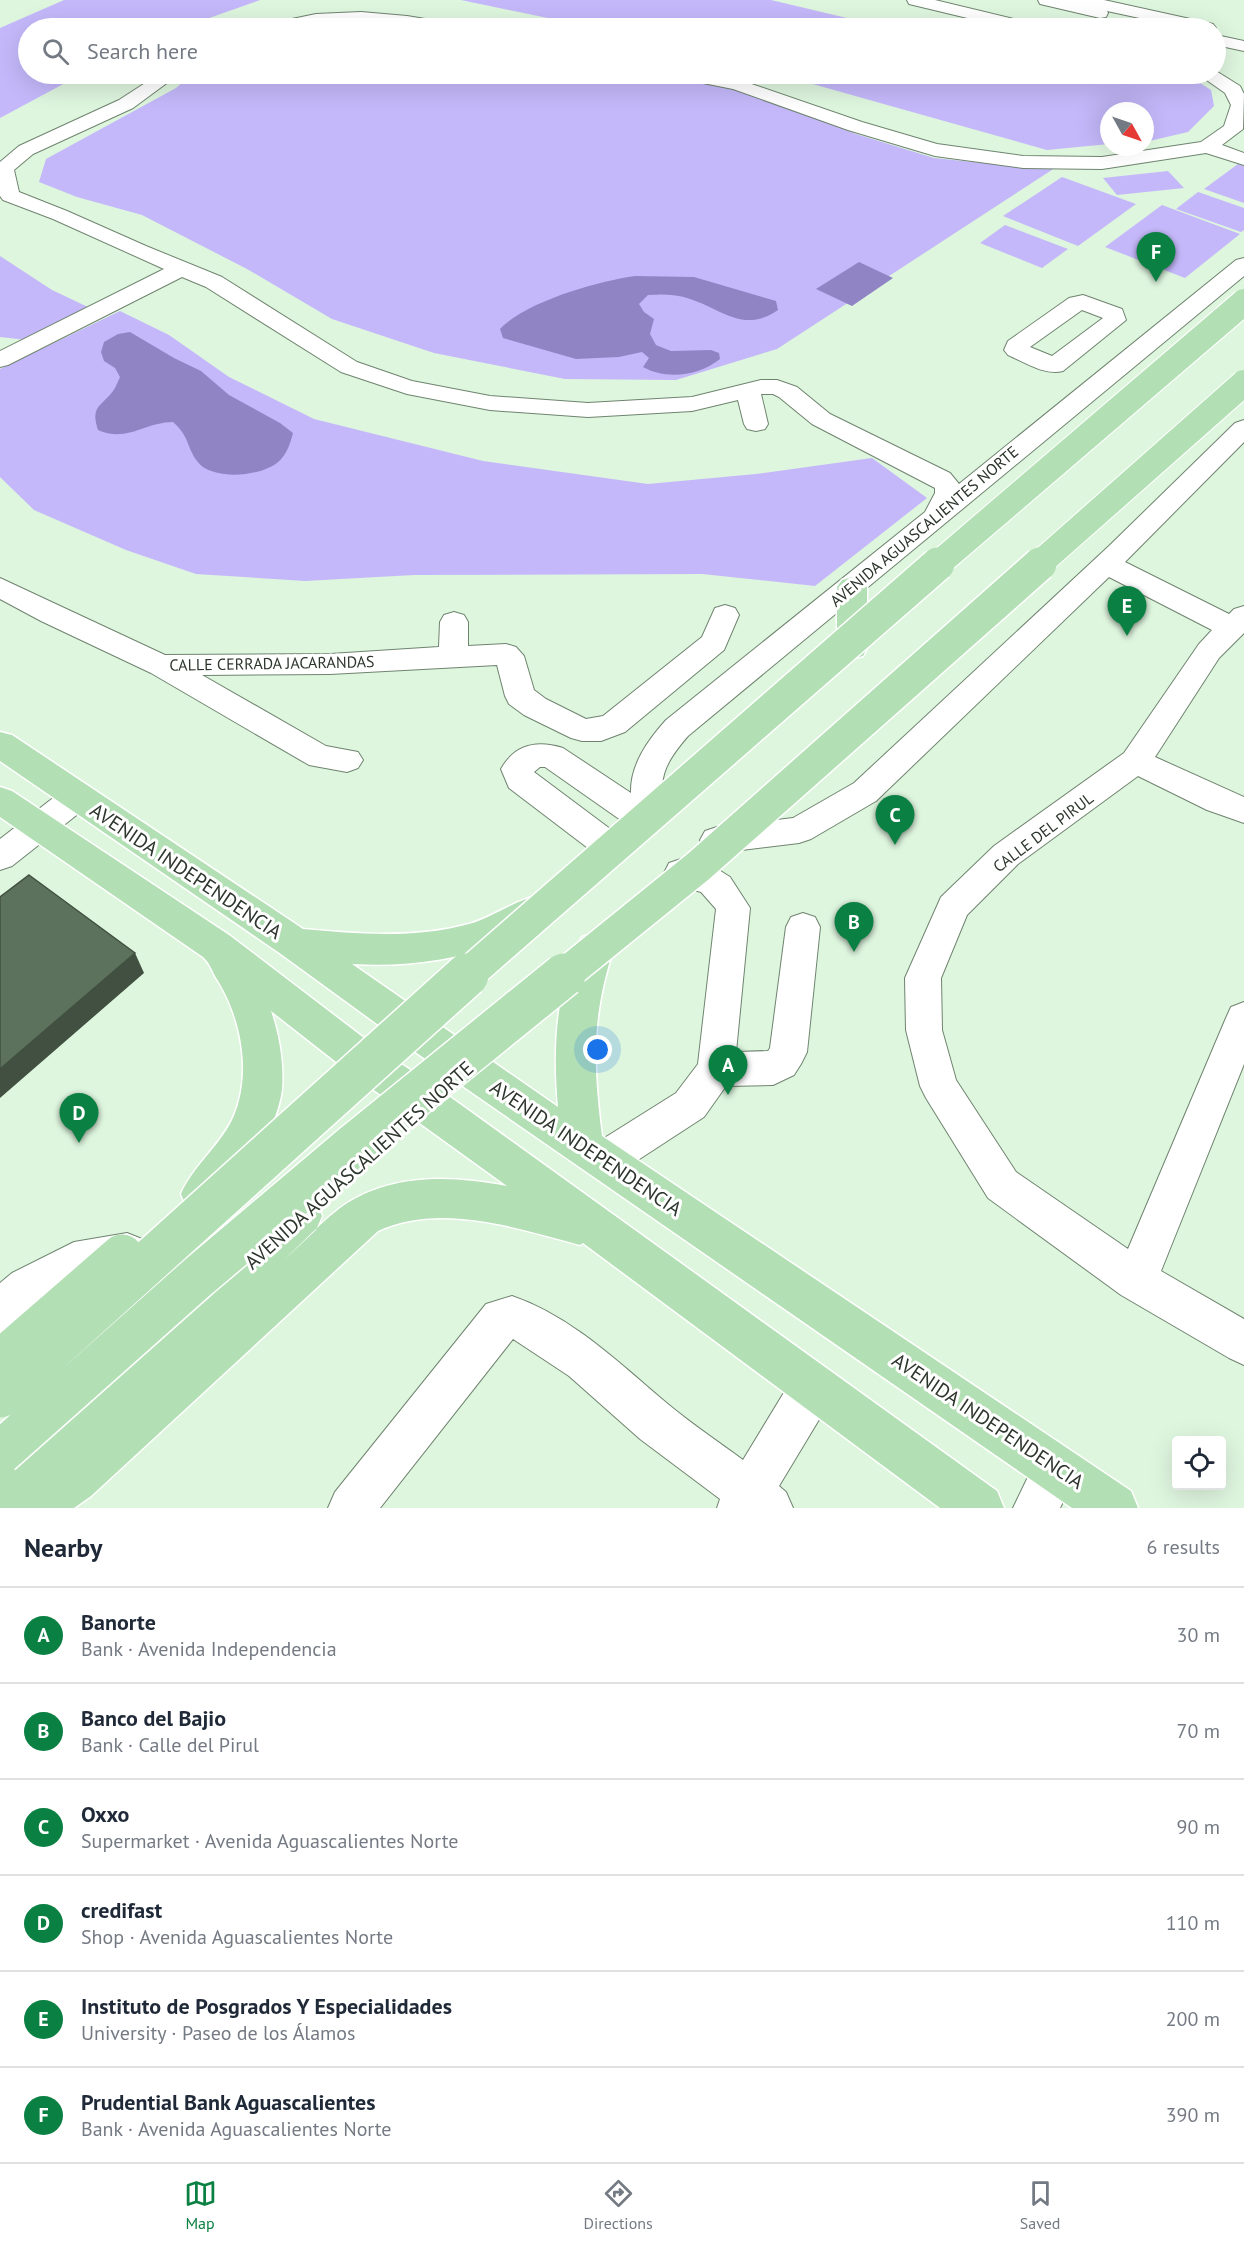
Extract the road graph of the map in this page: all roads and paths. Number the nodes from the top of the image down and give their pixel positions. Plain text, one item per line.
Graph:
1 (319, 0) edge
2 (915, 0) edge
3 (1046, 0) edge
4 (1081, 0) edge
5 (297, 18) edge
6 (988, 18) edge
7 (1124, 18) edge
8 (1161, 18) edge
9 (1226, 33) edge
10 (1244, 37) edge
11 (1226, 42) edge
12 (1244, 46) edge
13 (155, 84) edge
14 (737, 84) edge
15 (1238, 90) edge
16 (1239, 131) edge
17 (1207, 147) junction
18 (1244, 159) edge
19 (1244, 265) edge
20 (181, 269) junction
21 (1244, 305) edge
22 (1045, 326) junction
23 (1086, 343) junction
24 (1128, 359) junction
25 (0, 360) edge
26 (1244, 368) edge
27 (1244, 383) edge
28 (748, 391) junction
29 (710, 400) junction
30 (756, 424) dead end
31 (1244, 428) edge
32 (1028, 439) junction
33 (935, 517) junction
34 (1113, 558) junction
35 (0, 587) edge
36 (852, 587) junction
37 (725, 615) dead end
38 (1240, 620) edge
39 (454, 622) dead end
40 (852, 648) junction
41 (453, 658) junction
42 (161, 665) junction
43 (0, 744) edge
44 (346, 760) dead end
45 (1135, 761) junction
46 (77, 796) junction
47 (0, 800) edge
48 (1244, 810) edge
49 (650, 814) junction
50 (38, 828) junction
51 (716, 841) junction
52 (609, 846) junction
53 (0, 857) edge
54 (681, 873) junction
55 (538, 909) junction
56 (803, 927) dead end
57 (294, 944) junction
58 (216, 946) junction
59 (595, 948) junction
60 (1244, 1018) edge
61 (407, 1024) junction
62 (363, 1060) junction
63 (468, 1068) junction
64 (716, 1070) junction
65 (425, 1102) junction
66 (594, 1153) junction
67 (194, 1203) junction
68 (597, 1228) junction
69 (136, 1252) junction
70 (1136, 1280) junction
71 (0, 1311) edge
72 (1244, 1343) edge
73 (0, 1364) edge
74 (813, 1387) junction
75 (0, 1396) edge
76 (0, 1453) edge
77 (1056, 1468) junction
78 (0, 1487) edge
79 (58, 1494) edge
80 (753, 1503) edge
81 (33, 1508) edge
82 (351, 1508) edge
83 (980, 1508) edge
84 (1036, 1508) edge
85 (1114, 1508) edge

1 - 5 street
2 - 6 street
3 - 7 street
4 - 8 street
9 - 10 street
11 - 12 street
13 - 20 street
14 - 17 street
15 - 16 street
16 - 17 street
17 - 18 street
19 - 24 street, AVENIDA AGUASCALIENTES NORTE
20 - 25 street
20 - 29 street
21 - 40 main road
21 - 55 main road, bridge
22 - 23 street
22 - 23 street
22 - 23 street
23 - 24 street
24 - 32 street, AVENIDA AGUASCALIENTES NORTE
26 - 51 main road, AVENIDA AGUASCALIENTES NORTE
27 - 76 main road, bridge
28 - 29 street
28 - 30 street
28 - 33 street
29 - 32 street
31 - 34 street
32 - 33 street, AVENIDA AGUASCALIENTES NORTE
33 - 36 street, AVENIDA AGUASCALIENTES NORTE
34 - 38 street
34 - 51 street
35 - 42 street, CALLE CERRADA JACARANDAS
36 - 40 main road
36 - 49 street, AVENIDA AGUASCALIENTES NORTE
37 - 41 street, CALLE CERRADA JACARANDAS
38 - 45 street, CALLE DEL PIRUL
39 - 41 street
40 - 49 main road
41 - 42 street, CALLE CERRADA JACARANDAS
42 - 44 street
43 - 46 main road, AVENIDA INDEPENDENCIA
45 - 48 street
45 - 70 street, CALLE DEL PIRUL
46 - 50 street
46 - 57 main road, AVENIDA INDEPENDENCIA
47 - 50 main road
49 - 52 main road
49 - 52 street
50 - 53 street
50 - 58 main road
51 - 54 main road, AVENIDA AGUASCALIENTES NORTE
52 - 55 main road
54 - 59 main road, AVENIDA AGUASCALIENTES NORTE
54 - 64 street
55 - 57 main road
55 - 61 main road
55 - 73 main road, bridge
55 - 75 main road, bridge
56 - 64 street
57 - 61 main road, AVENIDA INDEPENDENCIA
58 - 62 main road
58 - 67 main road
59 - 63 main road, AVENIDA AGUASCALIENTES NORTE
59 - 66 main road
60 - 70 street
61 - 62 main road
61 - 63 main road, AVENIDA INDEPENDENCIA
62 - 65 main road
62 - 67 main road
63 - 65 main road, AVENIDA AGUASCALIENTES NORTE
63 - 66 main road, AVENIDA INDEPENDENCIA
64 - 66 street
65 - 68 main road
65 - 78 main road, AVENIDA AGUASCALIENTES NORTE
66 - 77 main road, AVENIDA INDEPENDENCIA
67 - 69 main road
68 - 74 main road
68 - 79 main road
69 - 71 street
69 - 73 main road
70 - 72 street, CALLE DEL PIRUL
74 - 80 street
74 - 83 main road
77 - 84 street
77 - 85 main road, AVENIDA INDEPENDENCIA
79 - 81 main road
80 - 82 street

